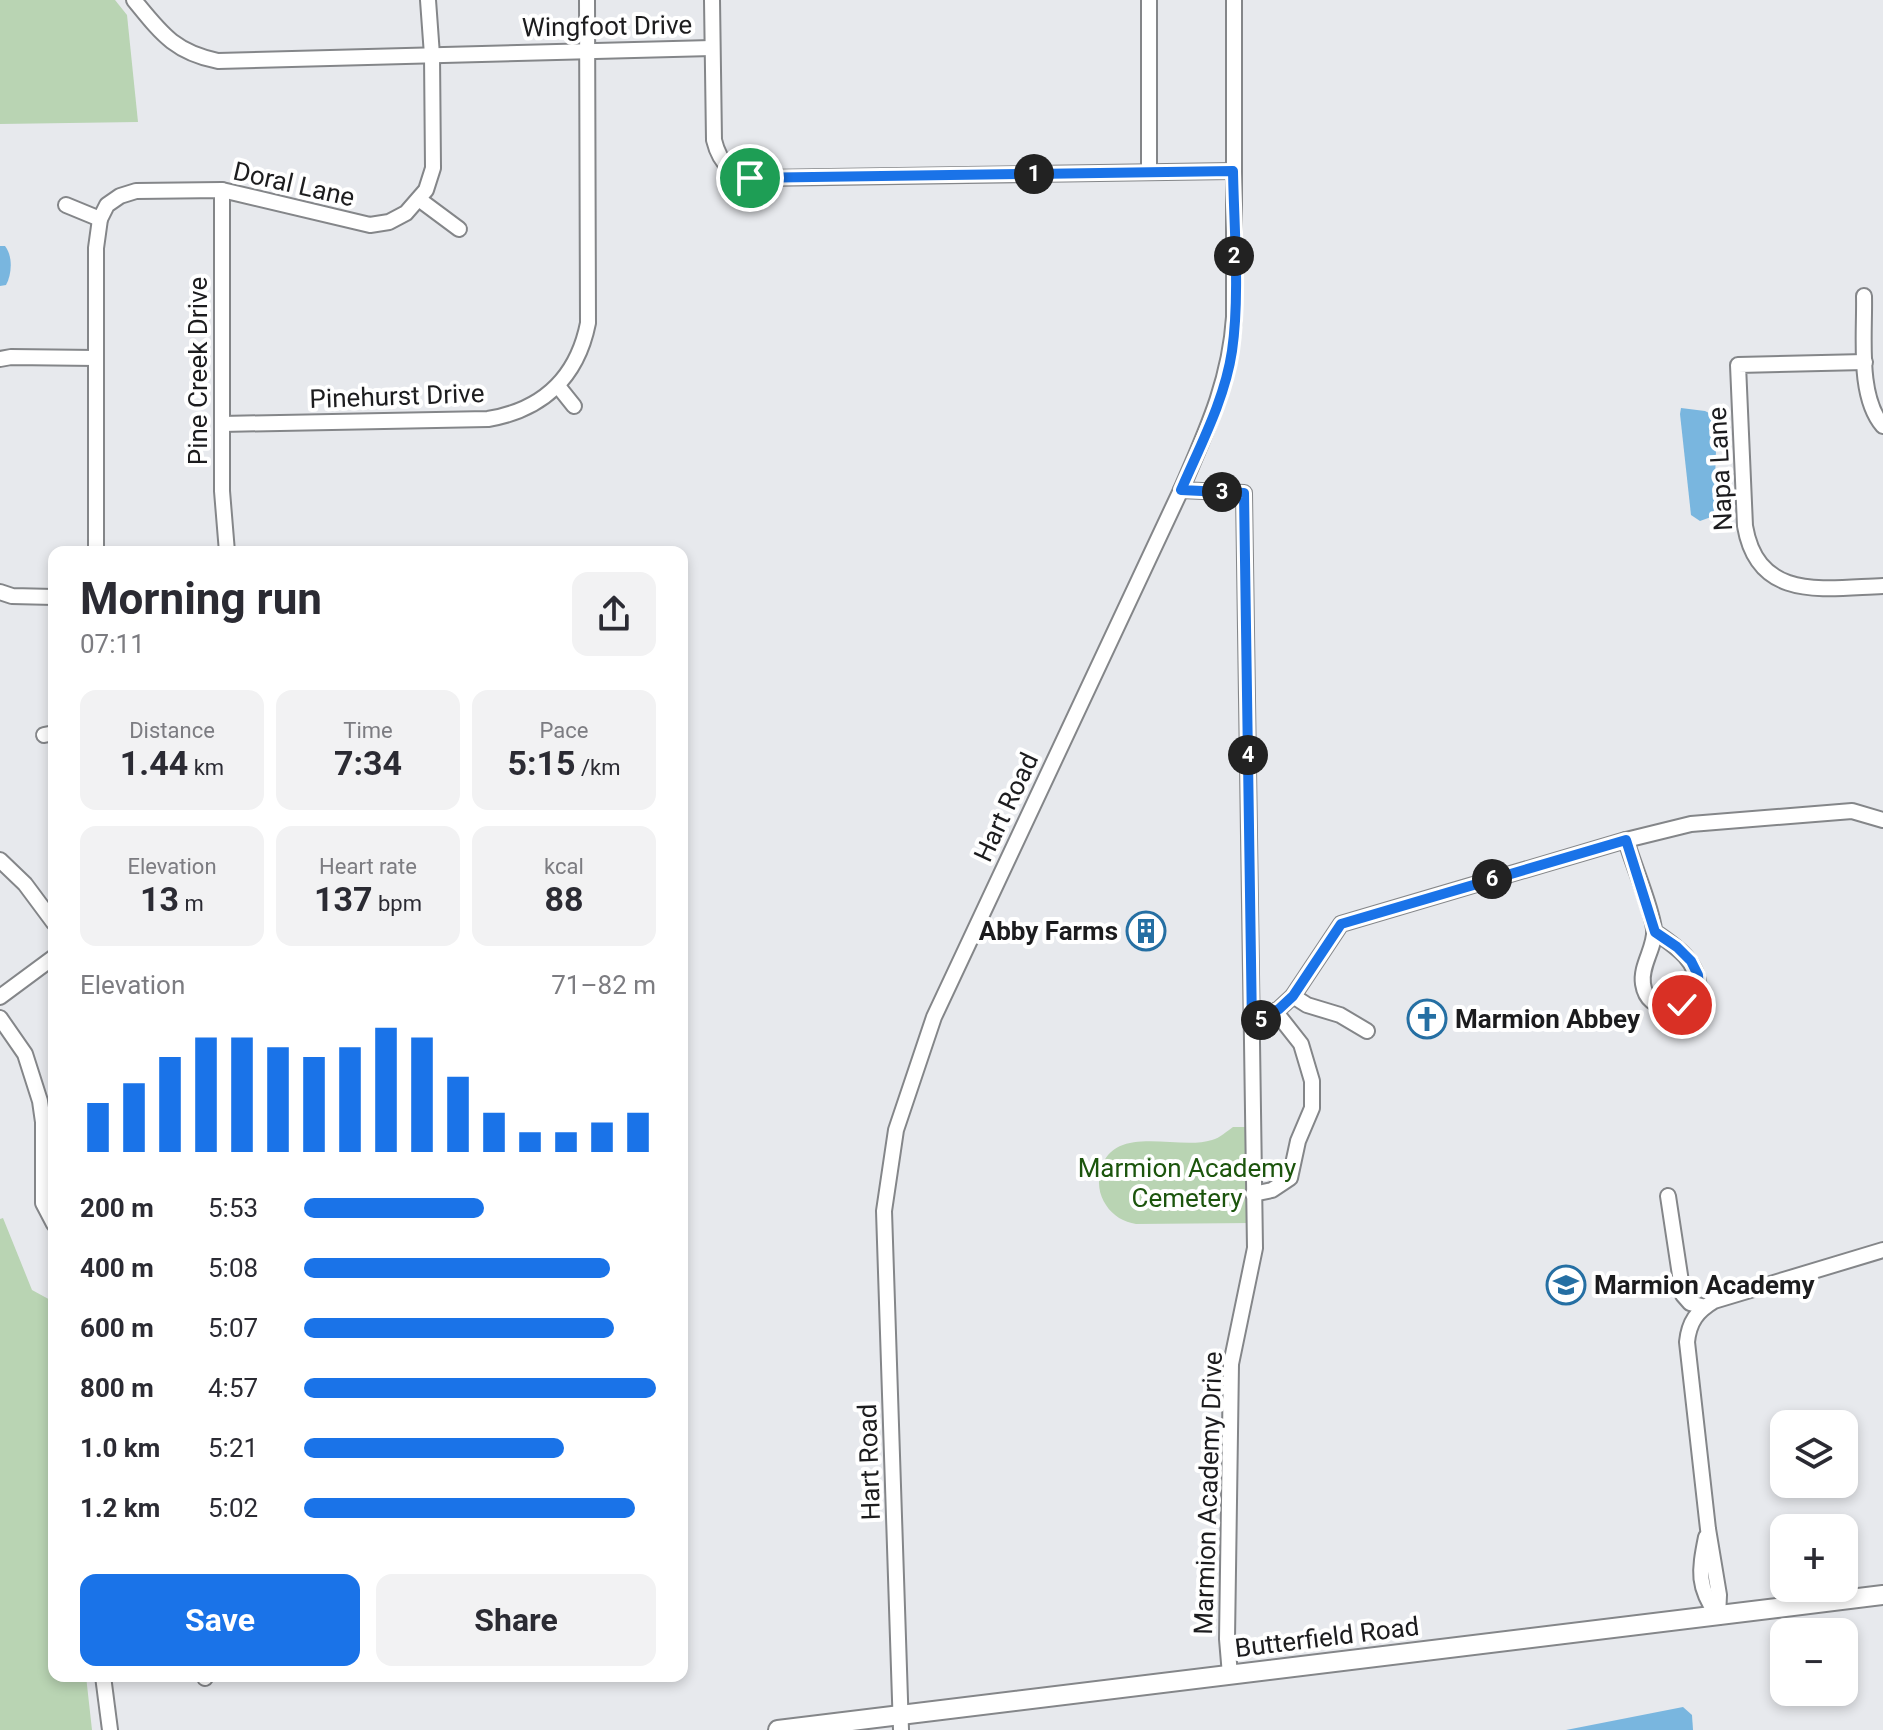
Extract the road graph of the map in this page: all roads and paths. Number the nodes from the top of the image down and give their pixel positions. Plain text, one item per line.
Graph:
1 (134, 0) edge
2 (428, 0) edge
3 (587, 0) edge
4 (712, 0) edge
5 (1149, 0) edge
6 (1234, 0) edge
7 (712, 48) junction
8 (588, 50) junction
9 (432, 55) junction
10 (1233, 171) junction
11 (1149, 172) junction
12 (222, 190) junction
13 (420, 200) junction
14 (66, 205) dead end
15 (100, 219) junction
16 (459, 229) dead end
17 (1864, 296) dead end
18 (96, 358) junction
19 (0, 359) edge
20 (1865, 362) junction
21 (558, 386) junction
22 (574, 406) dead end
23 (222, 424) junction
24 (1883, 426) edge
25 (1181, 490) junction
26 (96, 546) edge
27 (226, 546) edge
28 (1883, 586) edge
29 (0, 592) edge
30 (48, 597) edge
31 (1883, 820) edge
32 (1626, 840) junction
33 (0, 860) edge
34 (48, 915) edge
35 (1655, 932) junction
36 (48, 961) edge
37 (1293, 996) junction
38 (0, 997) edge
39 (1275, 1011) junction
40 (0, 1018) edge
41 (1252, 1027) junction
42 (1367, 1031) dead end
43 (48, 1118) edge
44 (48, 1135) edge
45 (1253, 1194) junction
46 (1668, 1196) dead end
47 (48, 1213) edge
48 (1883, 1250) edge
49 (1683, 1295) junction
50 (1705, 1307) junction
51 (1688, 1329) junction
52 (1883, 1595) edge
53 (1718, 1617) junction
54 (1230, 1675) junction
55 (104, 1682) edge
56 (901, 1722) edge
57 (110, 1730) edge
58 (778, 1730) edge

1 - 9 street, Wingfoot Drive
2 - 9 street
3 - 8 street, Pinehurst Drive
4 - 7 street
5 - 11 street
6 - 10 street, Hart Road
7 - 8 street, Wingfoot Drive
7 - 11 street, Wingfoot Drive
8 - 9 street, Wingfoot Drive
8 - 21 street, Pinehurst Drive
9 - 13 street
10 - 11 street, Wingfoot Drive
10 - 25 street, Hart Road
12 - 13 street, Doral Lane
12 - 15 street, Doral Lane
12 - 23 street, Pine Creek Drive
13 - 16 street
14 - 15 street
15 - 18 street
17 - 20 street
18 - 19 street
18 - 26 street
20 - 24 street
20 - 28 street, Napa Lane
21 - 22 street
21 - 23 street, Pinehurst Drive
23 - 27 street, Pine Creek Drive
25 - 41 street, Marmion Academy Drive
25 - 56 street, Hart Road
29 - 30 street
31 - 32 street
32 - 35 street
32 - 37 street
33 - 34 street
35 - 35 street
36 - 38 street
37 - 39 street
37 - 42 street
39 - 41 street
39 - 45 street
40 - 43 street
41 - 45 street, Marmion Academy Drive
44 - 47 street
45 - 54 street, Marmion Academy Drive
46 - 49 street
48 - 50 street
49 - 50 street
49 - 51 street
50 - 51 street
51 - 53 street
52 - 53 main road, Butterfield Road
53 - 54 main road, Butterfield Road
54 - 56 main road, Butterfield Road
55 - 57 street
56 - 58 main road, Butterfield Road

